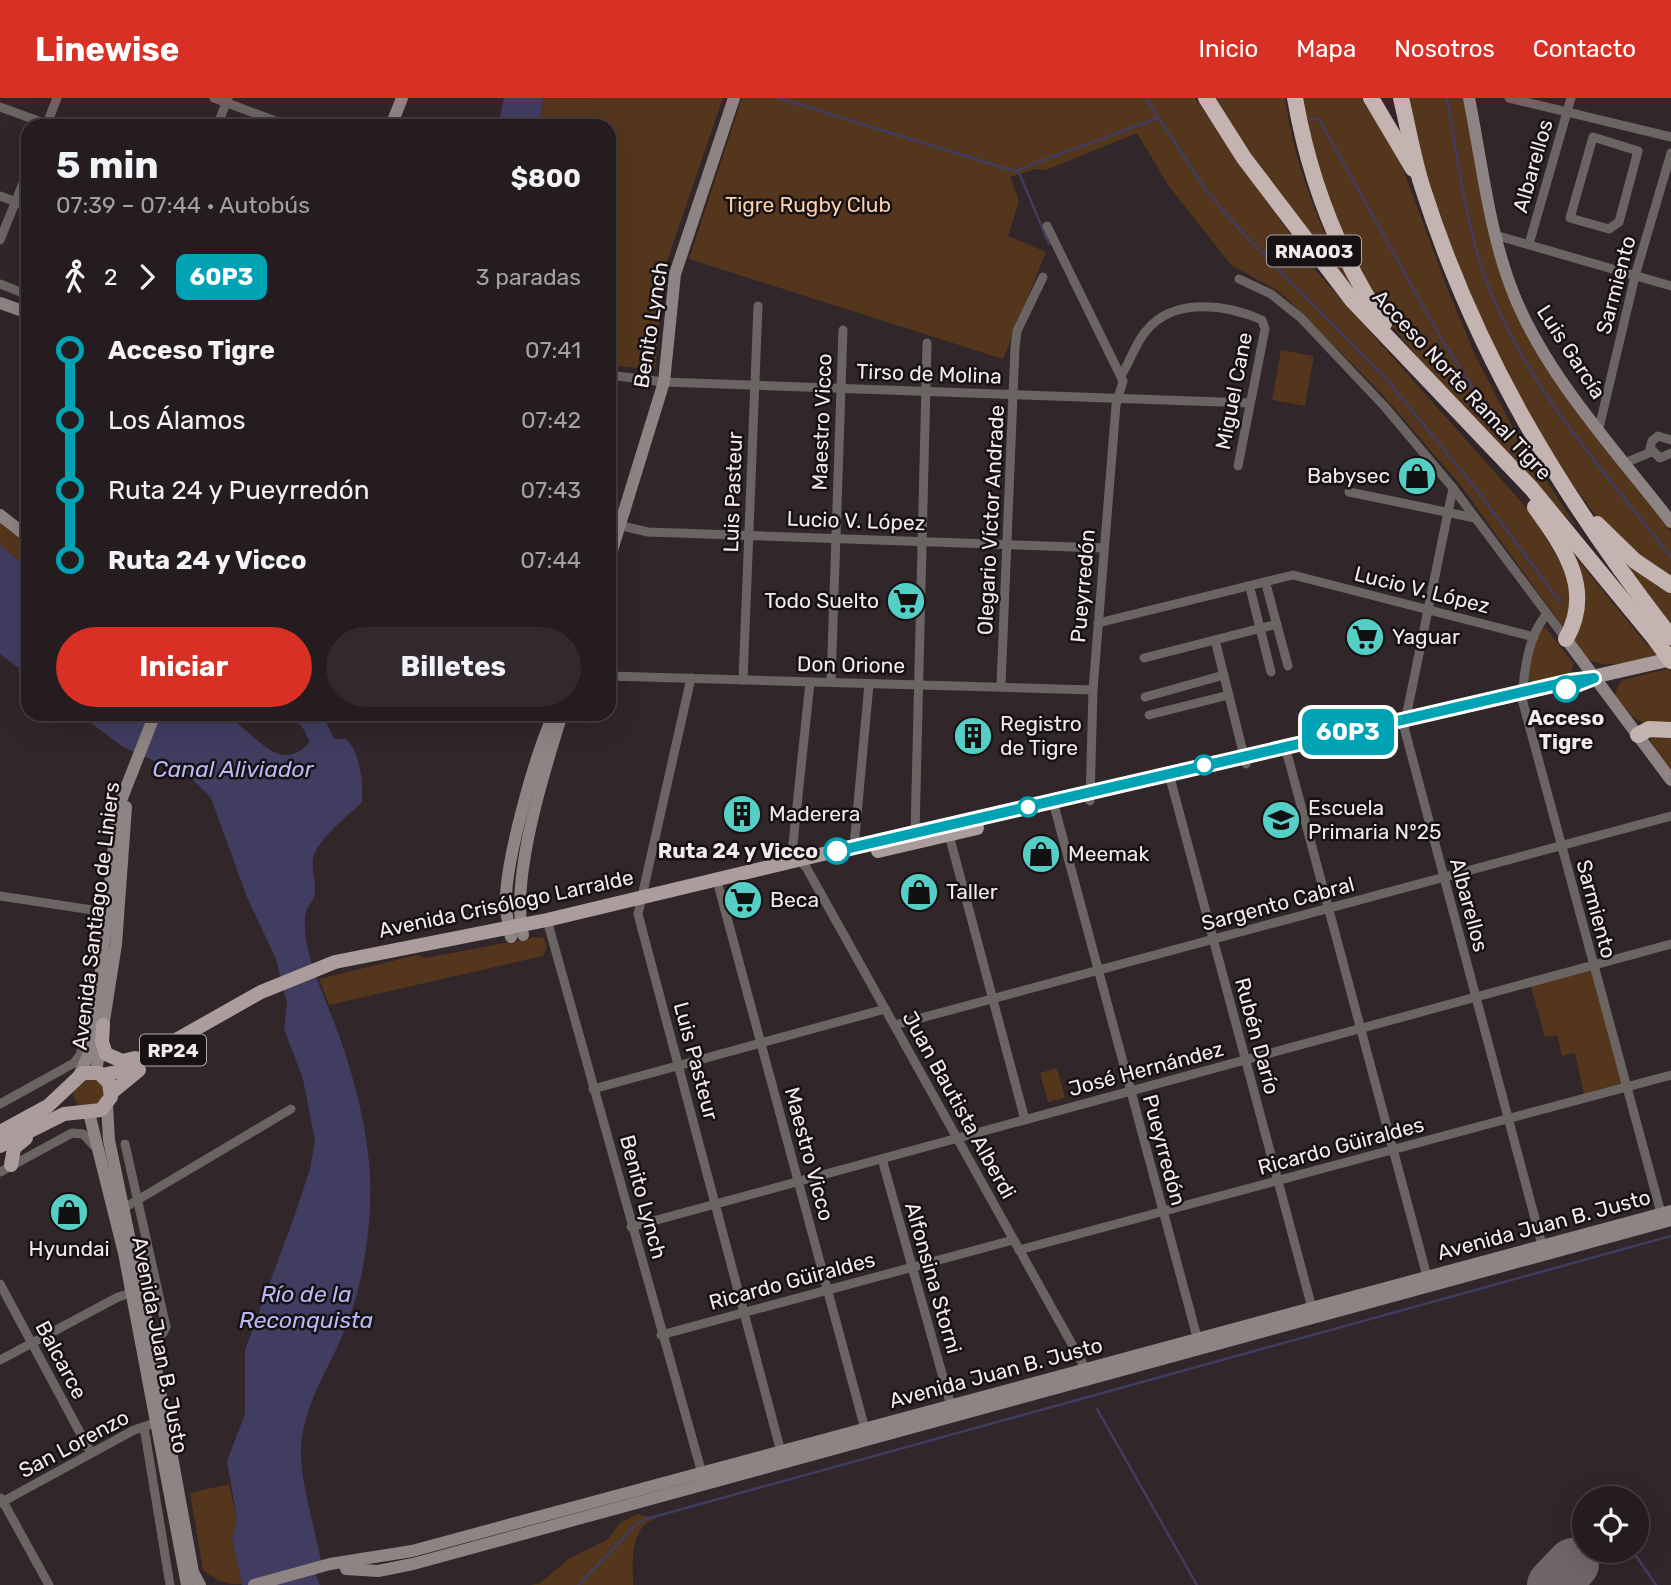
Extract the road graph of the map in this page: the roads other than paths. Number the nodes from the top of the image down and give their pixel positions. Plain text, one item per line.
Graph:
1 (57, 98) edge
2 (214, 98) edge
3 (402, 98) edge
4 (734, 98) edge
5 (1206, 98) edge
6 (1295, 98) edge
7 (1371, 98) edge
8 (1401, 98) edge
9 (1469, 98) edge
10 (1509, 98) edge
11 (1571, 98) edge
12 (227, 100) edge
13 (0, 107) edge
14 (1567, 112) junction
15 (32, 119) edge
16 (50, 119) edge
17 (220, 119) edge
18 (272, 119) edge
19 (394, 119) edge
20 (1621, 125) junction
21 (1671, 137) edge
22 (1616, 143) junction
23 (1671, 153) edge
24 (1421, 183) junction
25 (21, 189) edge
26 (0, 196) edge
27 (16, 202) junction
28 (21, 204) edge
29 (1047, 226) dead end
30 (1495, 235) junction
31 (0, 240) edge
32 (1529, 244) junction
33 (1635, 276) junction
34 (1043, 277) dead end
35 (1239, 279) dead end
36 (0, 284) edge
37 (1671, 286) edge
38 (21, 292) edge
39 (0, 303) edge
40 (758, 306) dead end
41 (21, 310) edge
42 (1265, 324) joint
43 (843, 330) dead end
44 (927, 343) dead end
45 (1122, 374) junction
46 (616, 377) edge
47 (664, 382) junction
48 (754, 386) junction
49 (840, 389) junction
50 (1437, 391) junction
51 (926, 392) junction
52 (1014, 395) junction
53 (1118, 399) junction
54 (1249, 403) junction
55 (1599, 428) junction
56 (1671, 440) edge
57 (1651, 452) junction
58 (1498, 453) junction
59 (1671, 453) edge
60 (1625, 463) junction
61 (1238, 466) dead end
62 (1552, 471) junction
63 (1453, 488) junction
64 (1349, 492) dead end
65 (0, 514) edge
66 (1448, 515) junction
67 (616, 518) edge
68 (1475, 519) junction
69 (1671, 522) edge
70 (616, 524) edge
71 (21, 531) edge
72 (749, 535) junction
73 (837, 538) junction
74 (921, 541) junction
75 (1007, 544) junction
76 (1104, 548) junction
77 (1671, 585) edge
78 (1267, 588) dead end
79 (1251, 592) dead end
80 (1427, 610) junction
81 (1546, 615) junction
82 (1098, 623) junction
83 (1277, 624) junction
84 (1260, 629) junction
85 (1534, 637) junction
86 (1665, 637) edge
87 (1566, 639) junction
88 (1215, 640) junction
89 (1143, 658) dead end
90 (1671, 660) edge
91 (1288, 666) dead end
92 (1271, 672) dead end
93 (1224, 675) junction
94 (616, 676) edge
95 (691, 678) junction
96 (1594, 678) junction
97 (743, 680) junction
98 (810, 682) junction
99 (831, 682) junction
100 (869, 684) junction
101 (919, 685) junction
102 (1001, 685) junction
103 (1093, 690) junction
104 (1229, 695) junction
105 (1522, 696) junction
106 (1145, 697) dead end
107 (1149, 715) dead end
108 (152, 721) edge
109 (551, 721) edge
110 (560, 721) edge
111 (1404, 723) junction
112 (1671, 730) edge
113 (1638, 735) junction
114 (1286, 750) junction
115 (1245, 760) junction
116 (1669, 777) edge
117 (1170, 778) junction
118 (1671, 789) edge
119 (1089, 797) junction
120 (1055, 809) junction
121 (1671, 816) edge
122 (948, 830) junction
123 (915, 832) junction
124 (1561, 846) junction
125 (854, 847) junction
126 (799, 860) junction
127 (1443, 877) junction
128 (719, 888) junction
129 (0, 895) edge
130 (641, 902) junction
131 (1328, 908) junction
132 (113, 914) junction
133 (548, 925) junction
134 (516, 932) junction
135 (1212, 939) junction
136 (1671, 944) edge
137 (1593, 965) junction
138 (1097, 970) junction
139 (1475, 997) junction
140 (993, 999) junction
141 (886, 1009) junction
142 (236, 1010) junction
143 (103, 1025) junction
144 (895, 1025) junction
145 (1360, 1029) junction
146 (761, 1043) junction
147 (150, 1054) junction
148 (1245, 1060) junction
149 (679, 1065) junction
150 (99, 1074) junction
151 (73, 1075) junction
152 (1671, 1075) edge
153 (1627, 1087) junction
154 (593, 1089) junction
155 (1130, 1091) junction
156 (109, 1099) junction
157 (0, 1104) edge
158 (290, 1109) dead end
159 (85, 1112) junction
160 (1508, 1119) junction
161 (1025, 1120) junction
162 (29, 1131) junction
163 (0, 1132) edge
164 (957, 1138) junction
165 (125, 1144) dead end
166 (0, 1146) edge
167 (1393, 1150) junction
168 (882, 1159) junction
169 (6, 1168) edge
170 (107, 1178) junction
171 (1278, 1181) junction
172 (798, 1182) junction
173 (138, 1200) junction
174 (715, 1204) junction
175 (124, 1209) junction
176 (1163, 1211) junction
177 (1668, 1215) edge
178 (631, 1227) junction
179 (1013, 1240) junction
180 (1542, 1245) junction
181 (1019, 1250) junction
182 (912, 1267) junction
183 (1428, 1281) junction
184 (0, 1284) edge
185 (827, 1290) junction
186 (131, 1293) junction
187 (1312, 1308) junction
188 (744, 1313) junction
189 (661, 1335) junction
190 (1197, 1337) junction
191 (150, 1338) junction
192 (32, 1343) junction
193 (0, 1360) edge
194 (1088, 1373) junction
195 (951, 1406) junction
196 (155, 1423) junction
197 (865, 1429) junction
198 (781, 1452) junction
199 (91, 1453) junction
200 (703, 1477) junction
201 (1, 1500) edge
202 (331, 1565) junction
203 (184, 1581) edge
204 (49, 1585) edge
205 (170, 1585) edge
206 (200, 1585) edge
207 (254, 1585) edge
208 (267, 1585) edge

1 - 16 street
2 - 12 street
3 - 19 main road
4 - 47 main road, Benito Lynch
5 - 50 highway, Acceso Norte Ramal Tigre / RNA003
6 - 50 highway
7 - 24 highway, RNA003
8 - 24 highway
9 - 30 main road, Luis García
10 - 14 street
11 - 14 street, Albarellos
12 - 17 street
12 - 18 street
13 - 15 street
14 - 20 street
14 - 32 street, Albarellos
20 - 21 street
20 - 22 street
22 - 22 street
23 - 33 street, Sarmiento
24 - 62 highway, Acceso Norte Ramal Tigre / RNA003
25 - 27 street
26 - 27 street
27 - 28 street
27 - 31 street
29 - 45 street
30 - 32 street
30 - 55 main road, Luis García
32 - 33 street
33 - 37 street
33 - 55 street, Sarmiento
34 - 52 street, Olegario Víctor Andrade
35 - 63 street
36 - 38 street
39 - 41 main road
40 - 48 street, Luis Pasteur
42 - 45 street, Pueyrredón
42 - 54 street, Miguel Cane
43 - 49 street, Maestro Vicco
44 - 51 street
45 - 53 street, Pueyrredón
46 - 47 street, Tirso de Molina
47 - 48 street, Tirso de Molina
47 - 67 main road, Benito Lynch
48 - 49 street, Tirso de Molina
48 - 72 street, Luis Pasteur
49 - 51 street, Tirso de Molina
49 - 73 street, Maestro Vicco
50 - 58 highway, Acceso Norte Ramal Tigre / RNA003
51 - 52 street, Tirso de Molina
51 - 74 street
52 - 53 street, Tirso de Molina
52 - 75 street, Olegario Víctor Andrade
53 - 54 street, Tirso de Molina
53 - 76 street, Pueyrredón
54 - 61 street, Miguel Cane
55 - 60 main road, Luis García
56 - 57 street
57 - 59 street
57 - 60 street
58 - 86 highway, Acceso Norte Ramal Tigre / RNA003
58 - 87 highway
60 - 69 main road, Luis García
62 - 77 highway
62 - 86 highway, Acceso Norte Ramal Tigre / RNA003
63 - 66 street, Albarellos
63 - 68 street
64 - 66 street
65 - 71 main road
66 - 68 street
66 - 80 street, Albarellos
68 - 81 street
70 - 72 street, Lucio V. López
72 - 73 street, Lucio V. López
72 - 97 street, Luis Pasteur
73 - 74 street, Lucio V. López
73 - 99 street, Maestro Vicco
74 - 75 street, Lucio V. López
74 - 101 street
75 - 76 street, Lucio V. López
75 - 102 street, Olegario Víctor Andrade
76 - 82 street, Pueyrredón
78 - 83 street
79 - 84 street
80 - 82 street, Lucio V. López
80 - 85 street, Lucio V. López
80 - 111 street, Albarellos
81 - 85 street, Sarmiento
81 - 87 street
82 - 103 street, Pueyrredón
83 - 84 street
83 - 91 street
84 - 88 street
84 - 92 street
85 - 105 street, Sarmiento
86 - 90 highway, Acceso Norte Ramal Tigre / RNA003, bridge
87 - 96 main road
88 - 89 street
88 - 93 street
90 - 96 main road, Avenida Crisólogo Larralde / RP24
93 - 104 street
93 - 106 street
94 - 95 street, Don Orione
95 - 97 street, Don Orione
95 - 130 street, Luis Pasteur
96 - 105 main road, Avenida Crisólogo Larralde / RP24
96 - 113 main road
97 - 98 street, Don Orione
98 - 99 street, Don Orione
98 - 126 street
99 - 100 street, Don Orione
100 - 101 street, Don Orione
100 - 125 street
101 - 102 street, Don Orione
101 - 123 street
102 - 103 street, Don Orione
103 - 119 street, Pueyrredón
104 - 107 street
104 - 115 street
105 - 111 main road, Avenida Crisólogo Larralde / RP24
105 - 124 street, Sarmiento
108 - 132 main road, Avenida Santiago de Liniers
109 - 134 main road
110 - 134 main road
111 - 114 main road, Avenida Crisólogo Larralde / RP24
111 - 127 street, Albarellos
112 - 113 highway
113 - 116 main road
114 - 115 main road, Avenida Crisólogo Larralde / RP24
114 - 131 street
115 - 117 main road, Avenida Crisólogo Larralde / RP24
116 - 118 street
117 - 119 main road, Avenida Crisólogo Larralde / RP24
117 - 135 street, Rubén Darío
119 - 120 main road, Avenida Crisólogo Larralde / RP24
119 - 122 main road, Avenida Crisólogo Larralde / RP24
120 - 122 main road, Avenida Crisólogo Larralde / RP24
120 - 138 street, Pueyrredón
121 - 124 street, Sargento Cabral
122 - 123 main road, Avenida Crisólogo Larralde / RP24
122 - 126 main road, Avenida Crisólogo Larralde / RP24
122 - 140 street
123 - 125 main road, Avenida Crisólogo Larralde / RP24
124 - 127 street, Sargento Cabral
124 - 137 street, Sarmiento
125 - 126 main road, Avenida Crisólogo Larralde / RP24
126 - 128 main road, Avenida Crisólogo Larralde / RP24
126 - 130 main road, Avenida Crisólogo Larralde / RP24
126 - 141 street, Juan Bautista Alberdi
127 - 131 street, Sargento Cabral
127 - 139 street, Albarellos
128 - 130 main road, Avenida Crisólogo Larralde / RP24
128 - 146 street, Maestro Vicco
129 - 132 street
130 - 133 main road, Avenida Crisólogo Larralde / RP24
130 - 149 street, Luis Pasteur
131 - 135 street, Sargento Cabral
131 - 145 street
132 - 143 main road, Avenida Santiago de Liniers
132 - 151 main road, Avenida Santiago de Liniers
133 - 134 main road, Avenida Crisólogo Larralde / RP24
133 - 154 street, Benito Lynch
134 - 142 main road, Avenida Crisólogo Larralde / RP24
135 - 138 street, Sargento Cabral
135 - 148 street, Rubén Darío
136 - 137 street, José Hernández
137 - 139 street, José Hernández
137 - 153 street, Sarmiento
138 - 140 street, Sargento Cabral
138 - 155 street, Pueyrredón
139 - 145 street, José Hernández
139 - 160 street, Albarellos
140 - 144 street, Sargento Cabral
140 - 161 street
141 - 144 street, Juan Bautista Alberdi
141 - 146 street
142 - 147 main road, Avenida Crisólogo Larralde / RP24
142 - 156 main road, Avenida Crisólogo Larralde / RP24
143 - 147 main road
143 - 150 main road, Avenida Santiago de Liniers
144 - 164 street, Juan Bautista Alberdi
145 - 148 street, José Hernández
145 - 167 street
146 - 149 street
146 - 172 street, Maestro Vicco
147 - 150 main road, Avenida Crisólogo Larralde / RP24
148 - 155 street, José Hernández
148 - 171 street, Rubén Darío
149 - 154 street
149 - 174 street, Luis Pasteur
150 - 151 main road, RP24
150 - 156 main road
151 - 157 street
151 - 159 main road
151 - 163 main road
152 - 153 street, Ricardo Güiraldes
153 - 160 street, Ricardo Güiraldes
153 - 177 street, Sarmiento
154 - 178 street, Benito Lynch
155 - 161 street, José Hernández
155 - 176 street, Pueyrredón
156 - 159 main road, RP24
156 - 175 main road, Avenida Juan B. Justo
158 - 173 street
159 - 162 main road, RP24
159 - 170 main road, Avenida Juan B. Justo
160 - 167 street, Ricardo Güiraldes
160 - 180 street, Albarellos
161 - 164 street, José Hernández
162 - 166 main road, RP24
162 - 169 main road
164 - 168 street, José Hernández
164 - 179 street, Juan Bautista Alberdi
165 - 173 street
167 - 171 street, Ricardo Güiraldes
167 - 183 street
168 - 172 street, José Hernández
168 - 182 street, Alfonsina Storni
169 - 170 street
170 - 186 main road, Avenida Juan B. Justo
171 - 176 street, Ricardo Güiraldes
171 - 187 street, Rubén Darío
172 - 174 street, José Hernández
172 - 185 street, Maestro Vicco
173 - 175 street
173 - 191 street
174 - 178 street, José Hernández
174 - 188 street, Luis Pasteur
175 - 191 main road, Avenida Juan B. Justo
176 - 181 street, Ricardo Güiraldes
176 - 190 street, Pueyrredón
177 - 180 main road, Avenida Juan B. Justo
177 - 183 main road, Avenida Juan B. Justo
178 - 189 street, Benito Lynch
179 - 181 street, Juan Bautista Alberdi
179 - 182 street, Ricardo Güiraldes
180 - 183 main road, Avenida Juan B. Justo
181 - 194 street, Juan Bautista Alberdi
182 - 185 street, Ricardo Güiraldes
182 - 195 street, Alfonsina Storni
183 - 187 main road, Avenida Juan B. Justo
183 - 194 main road, Avenida Juan B. Justo
184 - 192 street, Balcarce
185 - 188 street, Ricardo Güiraldes
185 - 197 street, Maestro Vicco
186 - 192 street
186 - 196 main road, Avenida Juan B. Justo
187 - 190 main road, Avenida Juan B. Justo
188 - 189 street, Ricardo Güiraldes
188 - 198 street, Luis Pasteur
189 - 200 street, Benito Lynch
190 - 194 main road, Avenida Juan B. Justo
191 - 196 main road, Avenida Juan B. Justo
192 - 193 street
192 - 199 street, Balcarce
194 - 195 main road, Avenida Juan B. Justo
194 - 200 main road, Avenida Juan B. Justo
195 - 197 main road, Avenida Juan B. Justo
196 - 199 street, San Lorenzo
196 - 203 main road, Avenida Juan B. Justo
196 - 205 street
196 - 206 main road
197 - 198 main road, Avenida Juan B. Justo
198 - 200 main road, Avenida Juan B. Justo
199 - 201 street, San Lorenzo
200 - 202 main road, Avenida Juan B. Justo
201 - 204 street
202 - 207 main road
202 - 208 main road

